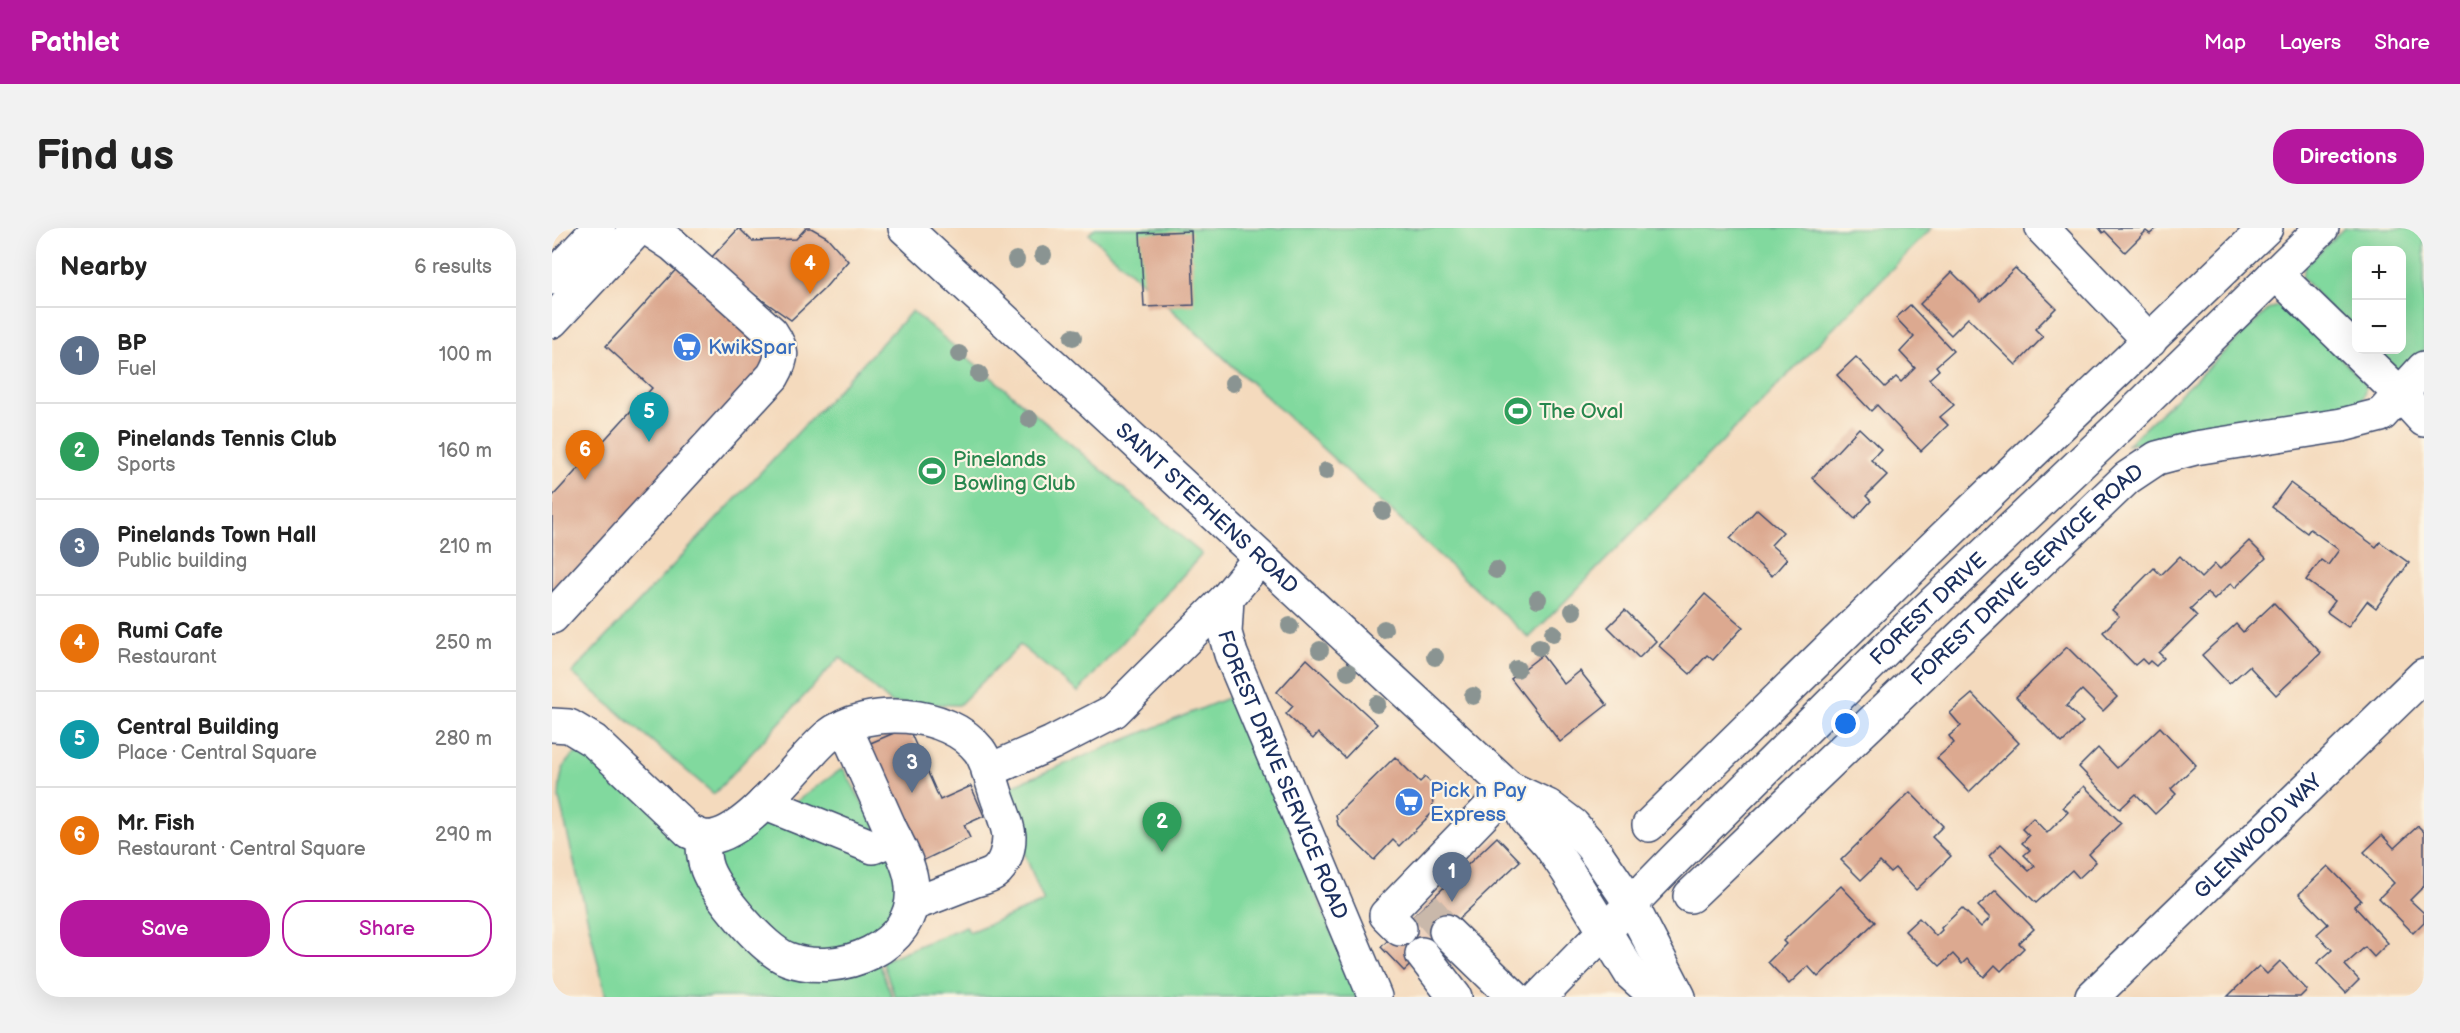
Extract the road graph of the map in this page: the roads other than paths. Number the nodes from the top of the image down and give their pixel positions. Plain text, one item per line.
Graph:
1 (599, 228) edge
2 (639, 228) edge
3 (905, 228) edge
4 (2042, 228) edge
5 (2266, 228) edge
6 (2322, 228) edge
7 (660, 237) edge
8 (2275, 273) junction
9 (552, 278) edge
10 (552, 321) edge
11 (2150, 341) junction
12 (2424, 368) edge
13 (2400, 394) junction
14 (2424, 420) edge
15 (1260, 558) junction
16 (1227, 598) junction
17 (552, 617) edge
18 (2424, 675) edge
19 (552, 725) edge
20 (845, 727) junction
21 (988, 771) junction
22 (1509, 788) junction
23 (764, 802) junction
24 (1649, 825) dead end
25 (703, 837) junction
26 (894, 837) junction
27 (1690, 896) dead end
28 (913, 904) junction
29 (1631, 904) junction
30 (1393, 922) dead end
31 (1446, 931) tunnel mouth
32 (1604, 932) junction
33 (1422, 954) tunnel mouth
34 (1375, 997) edge
35 (1455, 997) edge
36 (1514, 997) edge
37 (1540, 997) edge
38 (1657, 997) edge
39 (1679, 997) edge
40 (2092, 997) edge

1 - 9 street
2 - 10 street
3 - 15 street, SAINT STEPHENS ROAD
4 - 11 street
5 - 11 street
6 - 8 street, FOREST DRIVE
7 - 17 street
8 - 13 street
8 - 29 street, FOREST DRIVE
11 - 24 street
12 - 13 street, FOREST DRIVE SERVICE ROAD
13 - 14 street
13 - 27 street, FOREST DRIVE SERVICE ROAD
15 - 16 street, FOREST DRIVE SERVICE ROAD
15 - 22 street, SAINT STEPHENS ROAD
16 - 21 street
16 - 34 street, FOREST DRIVE SERVICE ROAD
18 - 40 street, GLENWOOD WAY
19 - 25 street
20 - 21 street
20 - 23 street
20 - 26 street
21 - 28 street
22 - 29 street, SAINT STEPHENS ROAD
22 - 30 street
22 - 32 street, SAINT STEPHENS ROAD
23 - 25 street
23 - 26 street
25 - 28 street
26 - 28 street
29 - 32 street, FOREST DRIVE
29 - 39 street, SAINT STEPHENS ROAD
31 - 36 street
32 - 37 street, FOREST DRIVE
32 - 38 street, SAINT STEPHENS ROAD
33 - 35 street

